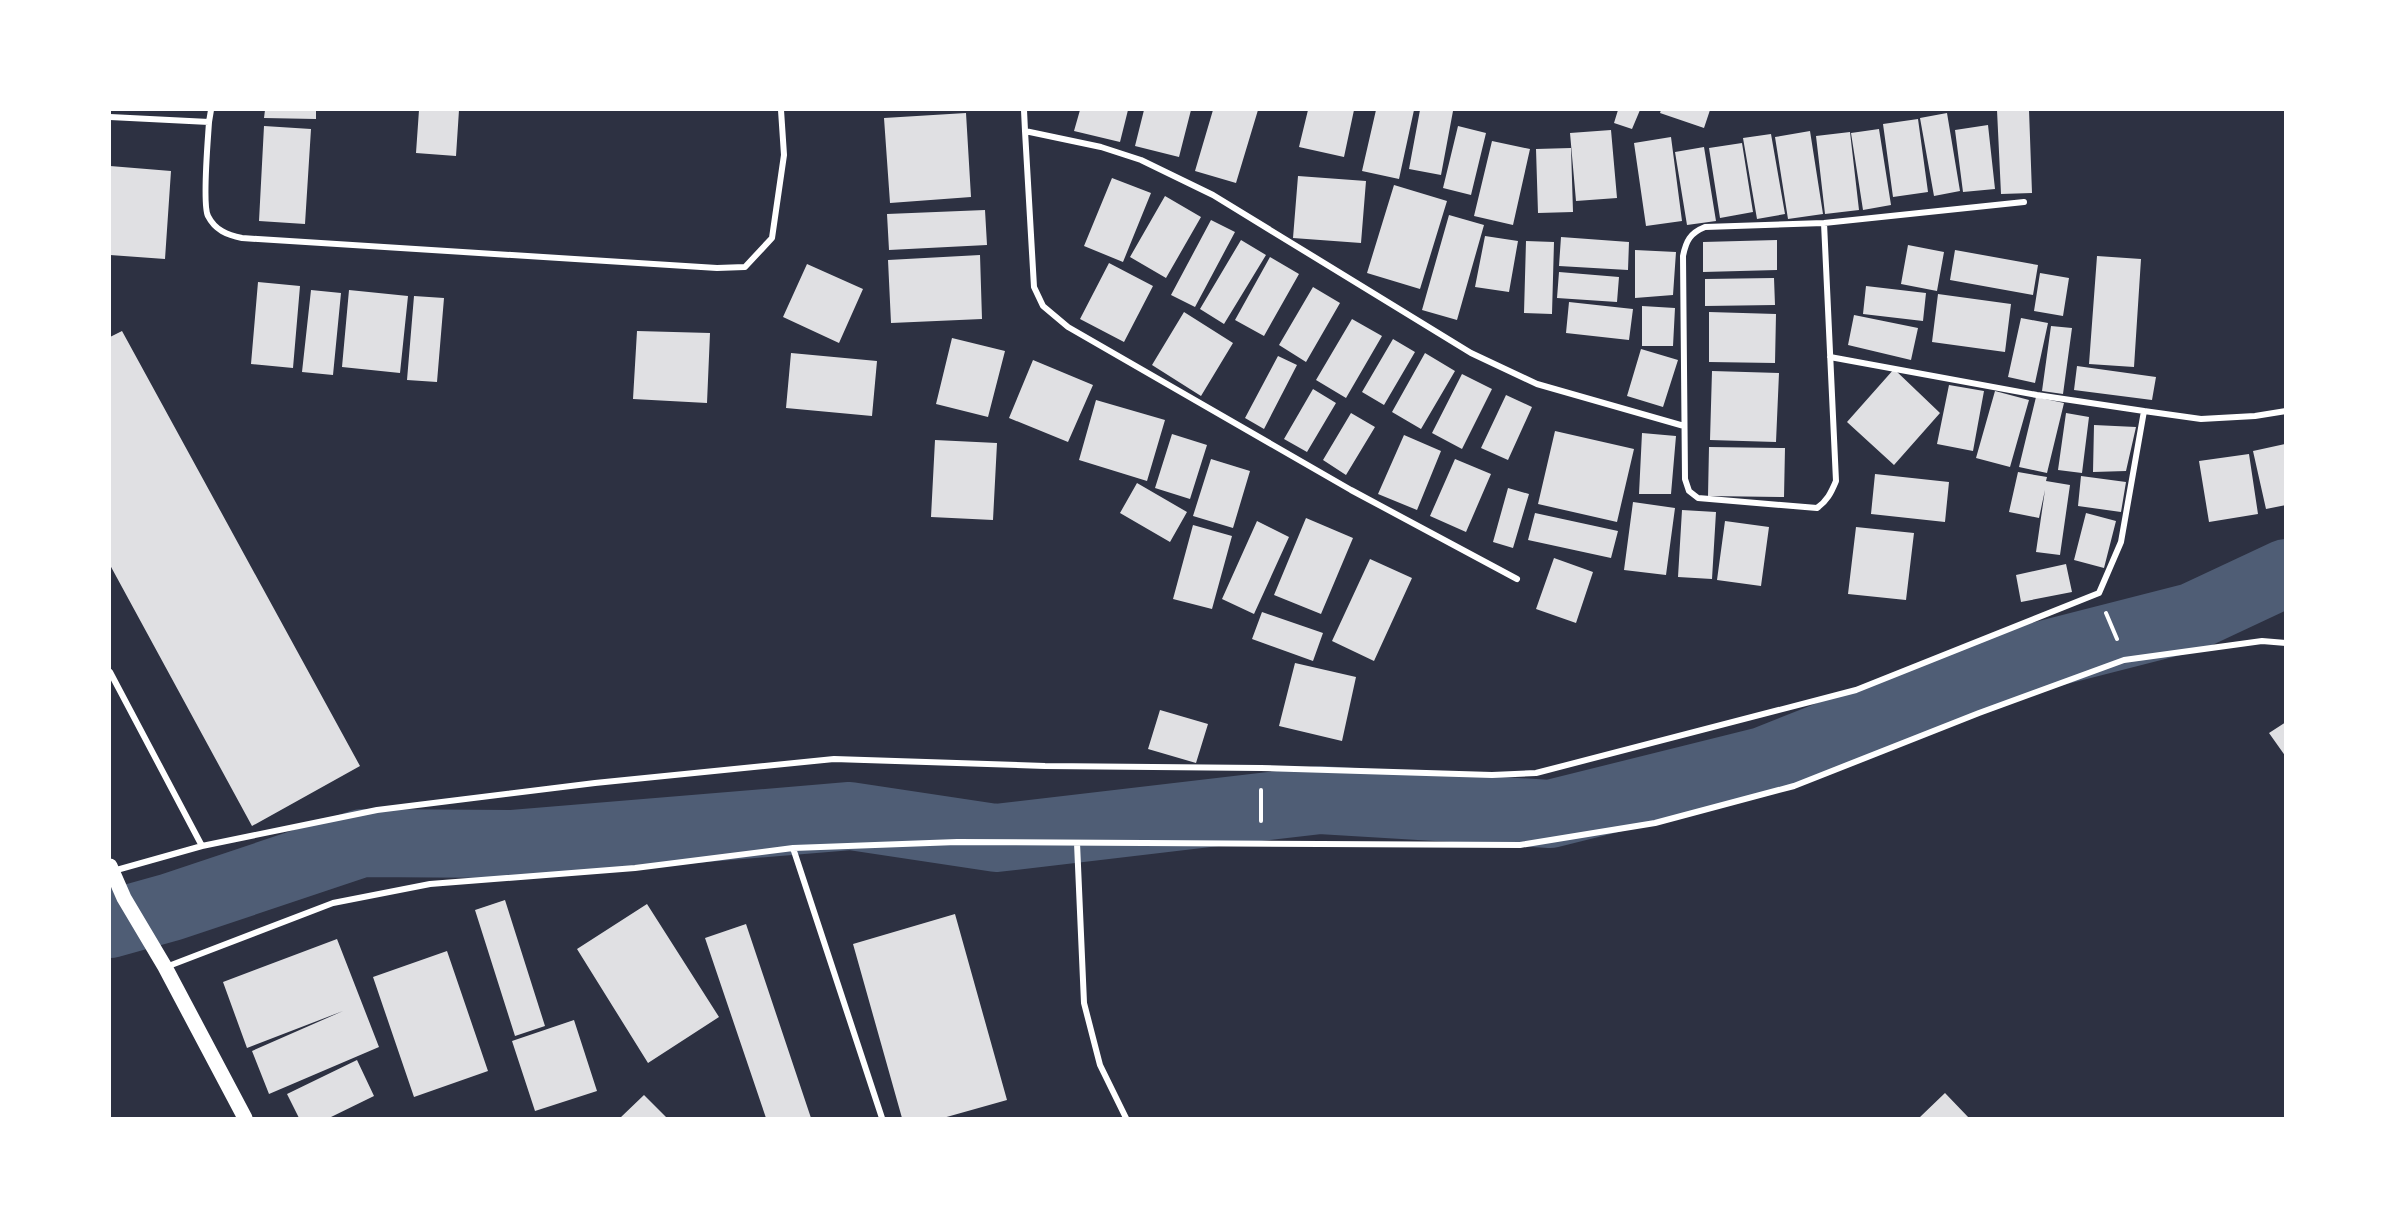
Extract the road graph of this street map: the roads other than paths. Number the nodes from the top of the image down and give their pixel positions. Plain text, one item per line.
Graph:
1 (211, 110) edge
2 (781, 110) edge
3 (1024, 110) edge
4 (110, 117) edge
5 (209, 122) junction
6 (1025, 131) junction
7 (2024, 202) dead end
8 (1824, 223) junction
9 (1830, 357) junction
10 (2144, 411) junction
11 (2286, 411) edge
12 (1684, 426) junction
13 (1517, 579) dead end
14 (2286, 643) edge
15 (110, 672) edge
16 (1077, 843) junction
17 (202, 846) junction
18 (793, 848) junction
19 (111, 868) edge
20 (165, 967) junction
21 (245, 1119) edge
22 (882, 1119) edge
23 (1126, 1119) edge

1 - 5 street
2 - 5 street
3 - 6 street
4 - 5 street
6 - 12 street
6 - 13 street
7 - 8 street
8 - 9 street
8 - 12 street
9 - 10 street
9 - 12 street
10 - 11 street
10 - 17 street
14 - 16 street
15 - 17 street
16 - 18 street
16 - 23 street
17 - 19 street
18 - 20 street
18 - 22 street
19 - 20 main road
20 - 21 main road

